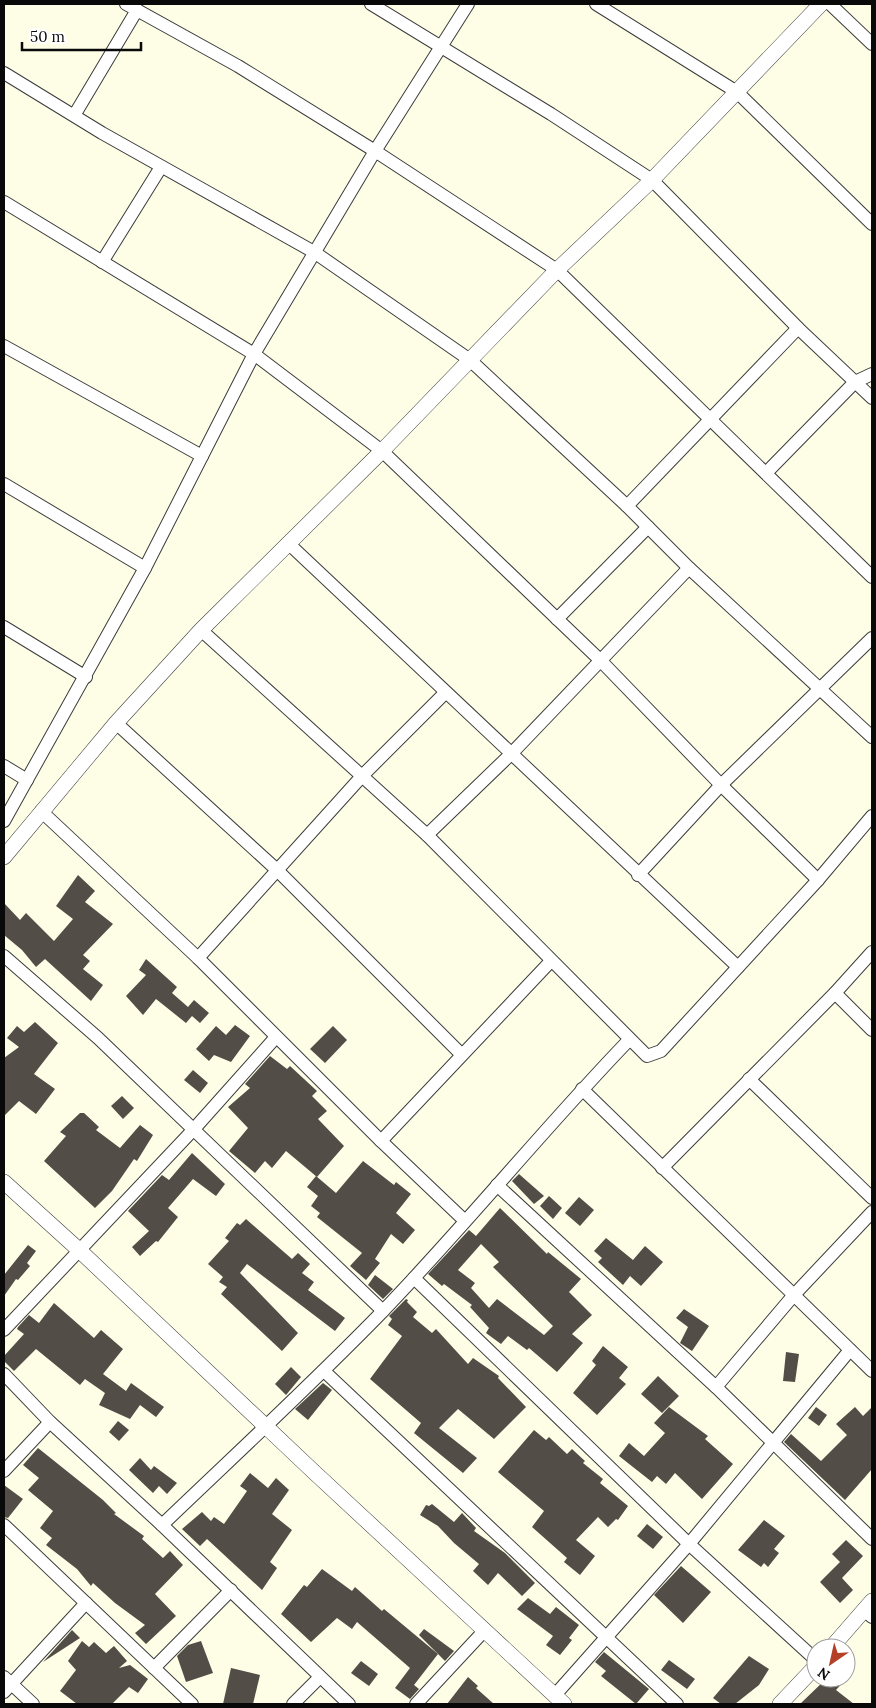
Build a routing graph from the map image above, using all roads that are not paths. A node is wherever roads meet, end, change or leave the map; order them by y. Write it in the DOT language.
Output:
graph roads {
  1 [pos="126,4"];
  2 [pos="371,4"];
  3 [pos="468,4"];
  4 [pos="596,4"];
  5 [pos="821,4"];
  6 [pos="830,4"];
  7 [pos="137,10"];
  8 [pos="872,44"];
  9 [pos="442,46"];
  10 [pos="4,73"];
  11 [pos="737,92"];
  12 [pos="75,114"];
  13 [pos="375,150"];
  14 [pos="161,167"];
  15 [pos="652,180"];
  16 [pos="4,202"];
  17 [pos="872,224"];
  18 [pos="314,252"];
  19 [pos="102,262"];
  20 [pos="557,270"];
  21 [pos="798,328"];
  22 [pos="4,346"];
  23 [pos="254,354"];
  24 [pos="470,360"];
  25 [pos="872,374"];
  26 [pos="855,382"];
  27 [pos="872,398"];
  28 [pos="710,418"];
  29 [pos="382,451"];
  30 [pos="202,456"];
  31 [pos="766,473"];
  32 [pos="4,484"];
  33 [pos="627,506"];
  34 [pos="648,527"];
  35 [pos="289,544"];
  36 [pos="145,568"];
  37 [pos="689,568"];
  38 [pos="872,577"];
  39 [pos="557,619"];
  40 [pos="4,627"];
  41 [pos="201,630"];
  42 [pos="872,638"];
  43 [pos="600,660"];
  44 [pos="86,677"];
  45 [pos="820,688"];
  46 [pos="445,693"];
  47 [pos="116,723"];
  48 [pos="872,737"];
  49 [pos="512,753"];
  50 [pos="4,766"];
  51 [pos="362,775"];
  52 [pos="27,780"];
  53 [pos="721,785"];
  54 [pos="41,811"];
  55 [pos="872,816"];
  56 [pos="4,821"];
  57 [pos="427,835"];
  58 [pos="4,857"];
  59 [pos="277,870"];
  60 [pos="638,875"];
  61 [pos="818,880"];
  62 [pos="872,952"];
  63 [pos="4,956"];
  64 [pos="198,958"];
  65 [pos="551,961"];
  66 [pos="738,967"];
  67 [pos="835,993"];
  68 [pos="872,1030"];
  69 [pos="276,1037"];
  70 [pos="629,1040"];
  71 [pos="461,1054"];
  72 [pos="749,1079"];
  73 [pos="582,1089"];
  74 [pos="194,1129"];
  75 [pos="381,1141"];
  76 [pos="662,1168"];
  77 [pos="4,1182"];
  78 [pos="497,1184"];
  79 [pos="872,1198"];
  80 [pos="872,1212"];
  81 [pos="464,1220"];
  82 [pos="79,1250"];
  83 [pos="414,1278"];
  84 [pos="793,1296"];
  85 [pos="383,1311"];
  86 [pos="4,1330"];
  87 [pos="850,1350"];
  88 [pos="324,1371"];
  89 [pos="872,1371"];
  90 [pos="4,1374"];
  91 [pos="716,1387"];
  92 [pos="50,1422"];
  93 [pos="266,1425"];
  94 [pos="774,1444"];
  95 [pos="4,1471"];
  96 [pos="4,1525"];
  97 [pos="162,1525"];
  98 [pos="872,1539"];
  99 [pos="689,1544"];
  100 [pos="231,1590"];
  101 [pos="86,1604"];
  102 [pos="870,1610"];
  103 [pos="484,1631"];
  104 [pos="606,1638"];
  105 [pos="842,1638"];
  106 [pos="806,1651"];
  107 [pos="154,1668"];
  108 [pos="320,1676"];
  109 [pos="806,1678"];
  110 [pos="6,1684"];
  111 [pos="560,1700"];
  112 [pos="784,1703"];
  113 [pos="33,1704"];
  114 [pos="192,1704"];
  115 [pos="293,1704"];
  116 [pos="350,1704"];
  117 [pos="416,1704"];
  118 [pos="677,1704"];
  1 -- 7 [label="street"];
  2 -- 9 [label="street"];
  3 -- 9 [label="street"];
  4 -- 11 [label="street"];
  5 -- 11 [label="street"];
  6 -- 8 [label="street"];
  7 -- 12 [label="street"];
  7 -- 13 [label="street"];
  9 -- 13 [label="street"];
  9 -- 15 [label="street"];
  10 -- 12 [label="street"];
  11 -- 15 [label="street"];
  11 -- 17 [label="street"];
  12 -- 14 [label="street"];
  13 -- 18 [label="street"];
  13 -- 20 [label="street"];
  14 -- 18 [label="street"];
  14 -- 19 [label="street"];
  15 -- 20 [label="street"];
  15 -- 21 [label="street"];
  16 -- 19 [label="street"];
  18 -- 23 [label="street"];
  18 -- 24 [label="street"];
  19 -- 23 [label="street"];
  20 -- 24 [label="street"];
  20 -- 28 [label="street"];
  21 -- 26 [label="street"];
  21 -- 28 [label="street"];
  22 -- 30 [label="street"];
  23 -- 29 [label="street"];
  23 -- 30 [label="street"];
  24 -- 29 [label="street"];
  24 -- 33 [label="street"];
  25 -- 26 [label="street"];
  26 -- 27 [label="street"];
  26 -- 31 [label="street"];
  28 -- 31 [label="street"];
  28 -- 33 [label="street"];
  29 -- 35 [label="street"];
  29 -- 39 [label="street"];
  30 -- 36 [label="street"];
  31 -- 38 [label="street"];
  32 -- 36 [label="street"];
  33 -- 34 [label="street"];
  34 -- 37 [label="street"];
  34 -- 39 [label="street"];
  35 -- 41 [label="street"];
  35 -- 46 [label="street"];
  36 -- 44 [label="street"];
  37 -- 43 [label="street"];
  37 -- 45 [label="street"];
  39 -- 43 [label="street"];
  40 -- 44 [label="street"];
  41 -- 47 [label="street"];
  41 -- 51 [label="street"];
  42 -- 45 [label="street"];
  43 -- 49 [label="street"];
  43 -- 53 [label="street"];
  44 -- 52 [label="street"];
  45 -- 48 [label="street"];
  45 -- 53 [label="street"];
  46 -- 49 [label="street"];
  46 -- 51 [label="street"];
  47 -- 54 [label="street"];
  47 -- 59 [label="street"];
  49 -- 57 [label="street"];
  49 -- 60 [label="street"];
  50 -- 52 [label="street"];
  51 -- 57 [label="street"];
  51 -- 59 [label="street"];
  52 -- 56 [label="street"];
  53 -- 60 [label="street"];
  53 -- 61 [label="street"];
  54 -- 58 [label="street"];
  54 -- 64 [label="street"];
  55 -- 61 [label="street"];
  57 -- 65 [label="street"];
  59 -- 64 [label="street"];
  59 -- 71 [label="street"];
  60 -- 66 [label="street"];
  61 -- 66 [label="street"];
  62 -- 67 [label="street"];
  63 -- 74 [label="street"];
  64 -- 69 [label="street"];
  65 -- 70 [label="street"];
  65 -- 71 [label="street"];
  66 -- 70 [label="street"];
  67 -- 68 [label="street"];
  67 -- 72 [label="street"];
  69 -- 74 [label="street"];
  69 -- 75 [label="street"];
  70 -- 73 [label="street"];
  71 -- 75 [label="street"];
  72 -- 76 [label="street"];
  72 -- 79 [label="street"];
  73 -- 76 [label="street"];
  73 -- 78 [label="street"];
  74 -- 82 [label="street"];
  74 -- 85 [label="street"];
  75 -- 81 [label="street"];
  76 -- 84 [label="street"];
  77 -- 82 [label="street"];
  78 -- 81 [label="street"];
  78 -- 91 [label="street"];
  80 -- 84 [label="street"];
  81 -- 83 [label="street"];
  82 -- 86 [label="street"];
  82 -- 93 [label="street"];
  83 -- 85 [label="street"];
  83 -- 99 [label="street"];
  84 -- 87 [label="street"];
  84 -- 91 [label="street"];
  85 -- 88 [label="street"];
  87 -- 89 [label="street"];
  87 -- 94 [label="street"];
  88 -- 93 [label="street"];
  88 -- 104 [label="street"];
  90 -- 92 [label="street"];
  91 -- 94 [label="street"];
  92 -- 95 [label="street"];
  92 -- 97 [label="street"];
  93 -- 97 [label="street"];
  93 -- 103 [label="street"];
  94 -- 98 [label="street"];
  94 -- 99 [label="street"];
  96 -- 101 [label="street"];
  97 -- 100 [label="street"];
  99 -- 104 [label="street"];
  99 -- 106 [label="street"];
  100 -- 107 [label="street"];
  100 -- 108 [label="street"];
  101 -- 107 [label="street"];
  101 -- 110 [label="street"];
  102 -- 105 [label="street"];
  103 -- 111 [label="street"];
  103 -- 117 [label="street"];
  104 -- 111 [label="street"];
  104 -- 118 [label="street"];
  107 -- 114 [label="street"];
  108 -- 115 [label="street"];
  108 -- 116 [label="street"];
  109 -- 112 [label="street"];
  110 -- 113 [label="street"];
}
